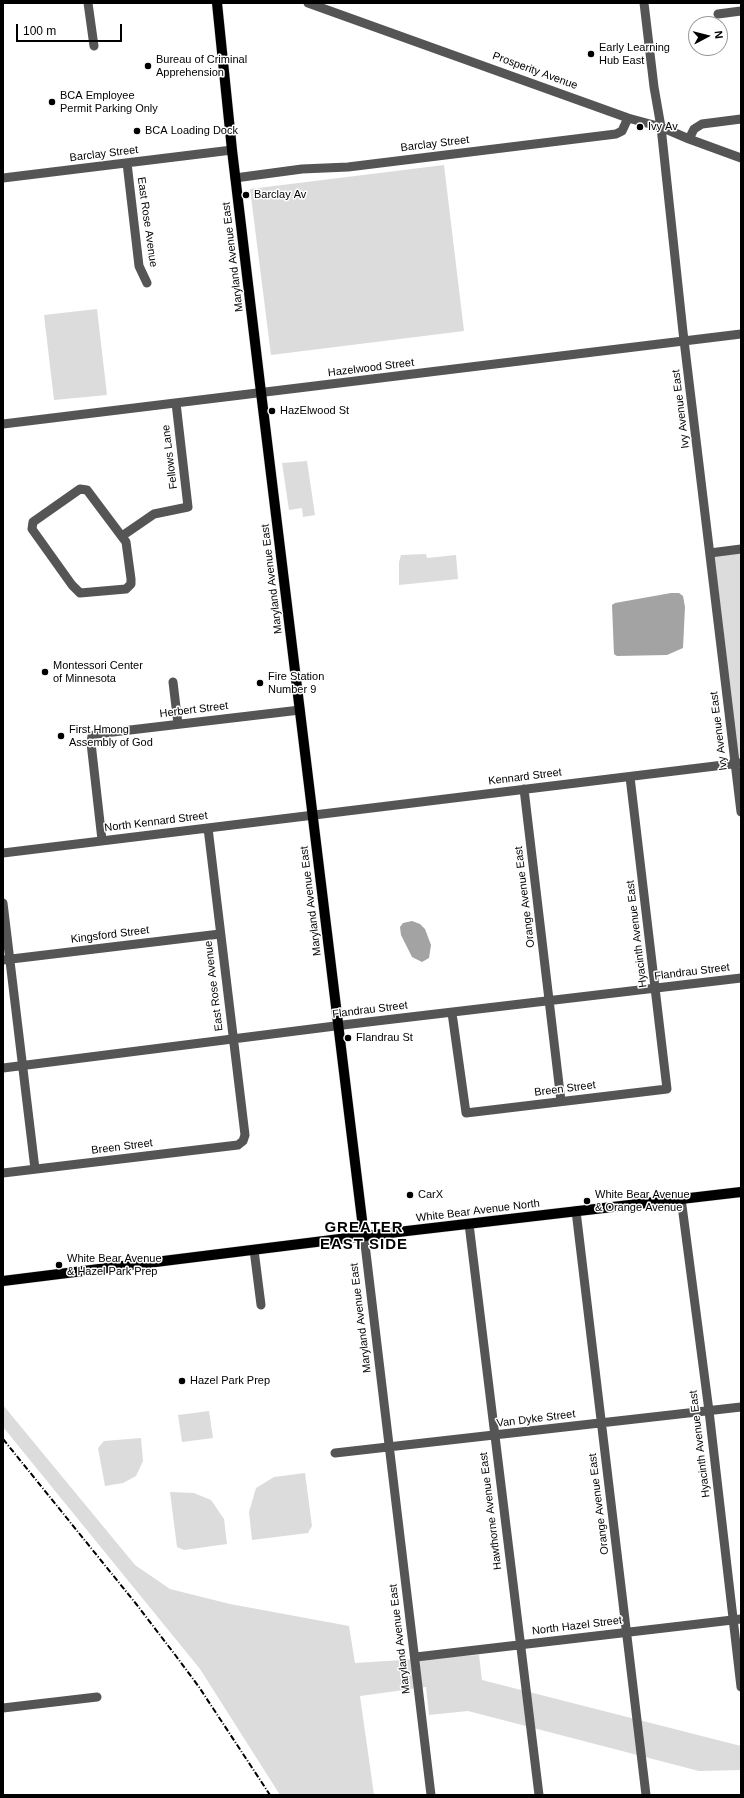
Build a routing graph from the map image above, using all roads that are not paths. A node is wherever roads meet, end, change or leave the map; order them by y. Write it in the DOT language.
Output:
graph roads {
  1 [pos="88,3"];
  2 [pos="217,3"];
  3 [pos="308,3"];
  4 [pos="644,3"];
  5 [pos="741,11"];
  6 [pos="718,14"];
  7 [pos="94,46"];
  8 [pos="628,118"];
  9 [pos="741,120"];
  10 [pos="661,127"];
  11 [pos="689,139"];
  12 [pos="232,150"];
  13 [pos="741,158"];
  14 [pos="126,163"];
  15 [pos="3,178"];
  16 [pos="236,178"];
  17 [pos="147,283"];
  18 [pos="741,334"];
  19 [pos="684,341"];
  20 [pos="261,393"];
  21 [pos="176,403"];
  22 [pos="3,424"];
  23 [pos="122,536"];
  24 [pos="741,549"];
  25 [pos="710,553"];
  26 [pos="173,682"];
  27 [pos="300,710"];
  28 [pos="178,724"];
  29 [pos="738,764"];
  30 [pos="630,777"];
  31 [pos="524,790"];
  32 [pos="741,812"];
  33 [pos="312,815"];
  34 [pos="208,828"];
  35 [pos="102,840"];
  36 [pos="3,853"];
  37 [pos="3,903"];
  38 [pos="220,934"];
  39 [pos="6,960"];
  40 [pos="741,978"];
  41 [pos="655,988"];
  42 [pos="549,1001"];
  43 [pos="452,1013"];
  44 [pos="338,1026"];
  45 [pos="233,1039"];
  46 [pos="22,1065"];
  47 [pos="3,1068"];
  48 [pos="667,1089"];
  49 [pos="561,1101"];
  50 [pos="243,1142"];
  51 [pos="35,1169"];
  52 [pos="3,1173"];
  53 [pos="741,1192"];
  54 [pos="681,1198"];
  55 [pos="576,1211"];
  56 [pos="469,1224"];
  57 [pos="364,1236"];
  58 [pos="254,1250"];
  59 [pos="3,1281"];
  60 [pos="261,1305"];
  61 [pos="741,1407"];
  62 [pos="708,1411"];
  63 [pos="602,1423"];
  64 [pos="494,1436"];
  65 [pos="389,1448"];
  66 [pos="335,1453"];
  67 [pos="737,1619"];
  68 [pos="627,1632"];
  69 [pos="520,1645"];
  70 [pos="416,1657"];
  71 [pos="741,1687"];
  72 [pos="97,1697"];
  73 [pos="3,1708"];
  74 [pos="431,1795"];
  75 [pos="539,1795"];
  76 [pos="646,1795"];
  1 -- 7 [label="street"];
  2 -- 12 [label="main road, Maryland Avenue East"];
  3 -- 8 [label="street, Prosperity Avenue"];
  4 -- 10 [label="street, Ivy Avenue East"];
  5 -- 6 [label="street"];
  8 -- 10 [label="street, Prosperity Avenue"];
  8 -- 16 [label="street, Barclay Street"];
  9 -- 11 [label="street"];
  10 -- 11 [label="street, Prosperity Avenue"];
  10 -- 19 [label="street, Ivy Avenue East"];
  11 -- 13 [label="street, Prosperity Avenue"];
  12 -- 14 [label="street, Barclay Street"];
  12 -- 16 [label="main road, Maryland Avenue East"];
  14 -- 15 [label="street, Barclay Street"];
  14 -- 17 [label="street, East Rose Avenue"];
  16 -- 20 [label="main road, Maryland Avenue East"];
  18 -- 19 [label="street, Hazelwood Street"];
  19 -- 20 [label="street, Hazelwood Street"];
  19 -- 25 [label="street, Ivy Avenue East"];
  20 -- 21 [label="street, Hazelwood Street"];
  20 -- 27 [label="main road, Maryland Avenue East"];
  21 -- 22 [label="street, Hazelwood Street"];
  21 -- 23 [label="street, Fellows Lane"];
  23 -- 23 [label="street"];
  24 -- 25 [label="street"];
  25 -- 29 [label="street, Ivy Avenue East"];
  26 -- 28 [label="street"];
  27 -- 28 [label="street, Herbert Street"];
  27 -- 33 [label="main road, Maryland Avenue East"];
  28 -- 35 [label="street, Herbert Street"];
  29 -- 30 [label="street, Kennard Street"];
  29 -- 32 [label="street, Ivy Avenue East"];
  30 -- 31 [label="street, Kennard Street"];
  30 -- 41 [label="street, Hyacinth Avenue East"];
  31 -- 33 [label="street, Kennard Street"];
  31 -- 42 [label="street, Orange Avenue East"];
  33 -- 34 [label="street, North Kennard Street"];
  33 -- 44 [label="main road, Maryland Avenue East"];
  34 -- 35 [label="street, North Kennard Street"];
  34 -- 38 [label="street, East Rose Avenue"];
  35 -- 36 [label="street, North Kennard Street"];
  37 -- 39 [label="street"];
  38 -- 39 [label="street, Kingsford Street"];
  38 -- 45 [label="street, East Rose Avenue"];
  39 -- 46 [label="street"];
  40 -- 41 [label="street, Flandrau Street"];
  41 -- 42 [label="street, Flandrau Street"];
  41 -- 48 [label="street, Hyacinth Avenue East"];
  42 -- 43 [label="street, Flandrau Street"];
  42 -- 49 [label="street, Orange Avenue East"];
  43 -- 44 [label="street, Flandrau Street"];
  43 -- 49 [label="street, Breen Street"];
  44 -- 45 [label="street, Flandrau Street"];
  44 -- 57 [label="main road, Maryland Avenue East"];
  45 -- 46 [label="street, Flandrau Street"];
  45 -- 50 [label="street, East Rose Avenue"];
  46 -- 47 [label="street, Flandrau Street"];
  46 -- 51 [label="street"];
  48 -- 49 [label="street, Breen Street"];
  50 -- 51 [label="street, Breen Street"];
  51 -- 52 [label="street, Breen Street"];
  53 -- 54 [label="main road, White Bear Avenue North"];
  54 -- 55 [label="main road, White Bear Avenue North"];
  54 -- 62 [label="street, Hyacinth Avenue East"];
  55 -- 56 [label="main road, White Bear Avenue North"];
  55 -- 63 [label="street, Orange Avenue East"];
  56 -- 57 [label="main road, White Bear Avenue North"];
  56 -- 64 [label="street, Hawthorne Avenue East"];
  57 -- 58 [label="main road, White Bear Avenue North"];
  57 -- 65 [label="street, Maryland Avenue East"];
  58 -- 59 [label="main road, White Bear Avenue North"];
  58 -- 60 [label="street"];
  61 -- 62 [label="street, Van Dyke Street"];
  62 -- 63 [label="street, Van Dyke Street"];
  62 -- 67 [label="street, Hyacinth Avenue East"];
  63 -- 64 [label="street, Van Dyke Street"];
  63 -- 68 [label="street, Orange Avenue East"];
  64 -- 65 [label="street, Van Dyke Street"];
  64 -- 69 [label="street, Hawthorne Avenue East"];
  65 -- 66 [label="street, Van Dyke Street"];
  65 -- 70 [label="street, Maryland Avenue East"];
  67 -- 68 [label="street, North Hazel Street"];
  67 -- 71 [label="street, Hyacinth Avenue East"];
  68 -- 69 [label="street, North Hazel Street"];
  68 -- 76 [label="street, Orange Avenue East"];
  69 -- 70 [label="street, North Hazel Street"];
  69 -- 75 [label="street, Hawthorne Avenue East"];
  70 -- 74 [label="street, Maryland Avenue East"];
  72 -- 73 [label="street"];
}
